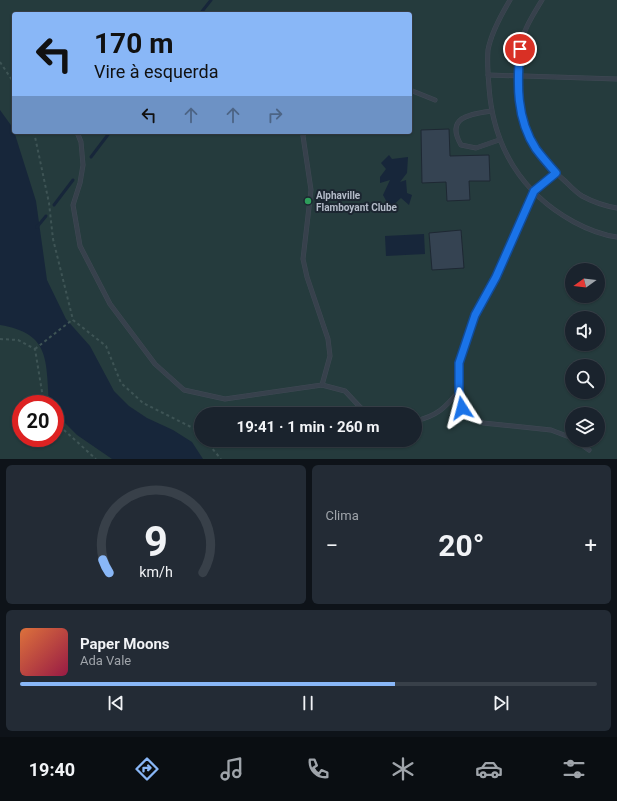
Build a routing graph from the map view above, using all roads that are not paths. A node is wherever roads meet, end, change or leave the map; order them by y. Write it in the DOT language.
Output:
graph roads {
  1 [pos="510,0"];
  2 [pos="542,0"];
  3 [pos="488,75"];
  4 [pos="517,76"];
  5 [pos="617,79"];
  6 [pos="412,91"];
  7 [pos="435,100"];
  8 [pos="491,111"];
  9 [pos="78,134"];
  10 [pos="304,134"];
  11 [pos="499,140"];
  12 [pos="556,173"];
  13 [pos="534,191"];
  14 [pos="617,208"];
  15 [pos="617,237"];
  16 [pos="322,385"];
  17 [pos="459,391"];
  18 [pos="360,407"];
  19 [pos="422,420"];
  20 [pos="565,435"];
  21 [pos="585,447"];
  22 [pos="589,450"];
  1 -- 3 [label="lane"];
  2 -- 4 [label="lane"];
  3 -- 4 [label="lane"];
  3 -- 8 [label="lane"];
  4 -- 5 [label="lane"];
  4 -- 12 [label="lane"];
  6 -- 7 [label="lane"];
  8 -- 11 [label="lane"];
  8 -- 11 [label="lane"];
  9 -- 16 [label="lane"];
  10 -- 16 [label="lane"];
  11 -- 13 [label="lane"];
  12 -- 13 [label="lane"];
  12 -- 14 [label="lane"];
  13 -- 15 [label="lane"];
  13 -- 17 [label="lane"];
  16 -- 18 [label="lane"];
  17 -- 19 [label="lane"];
  17 -- 20 [label="lane"];
  21 -- 22 [label="lane"];
}
